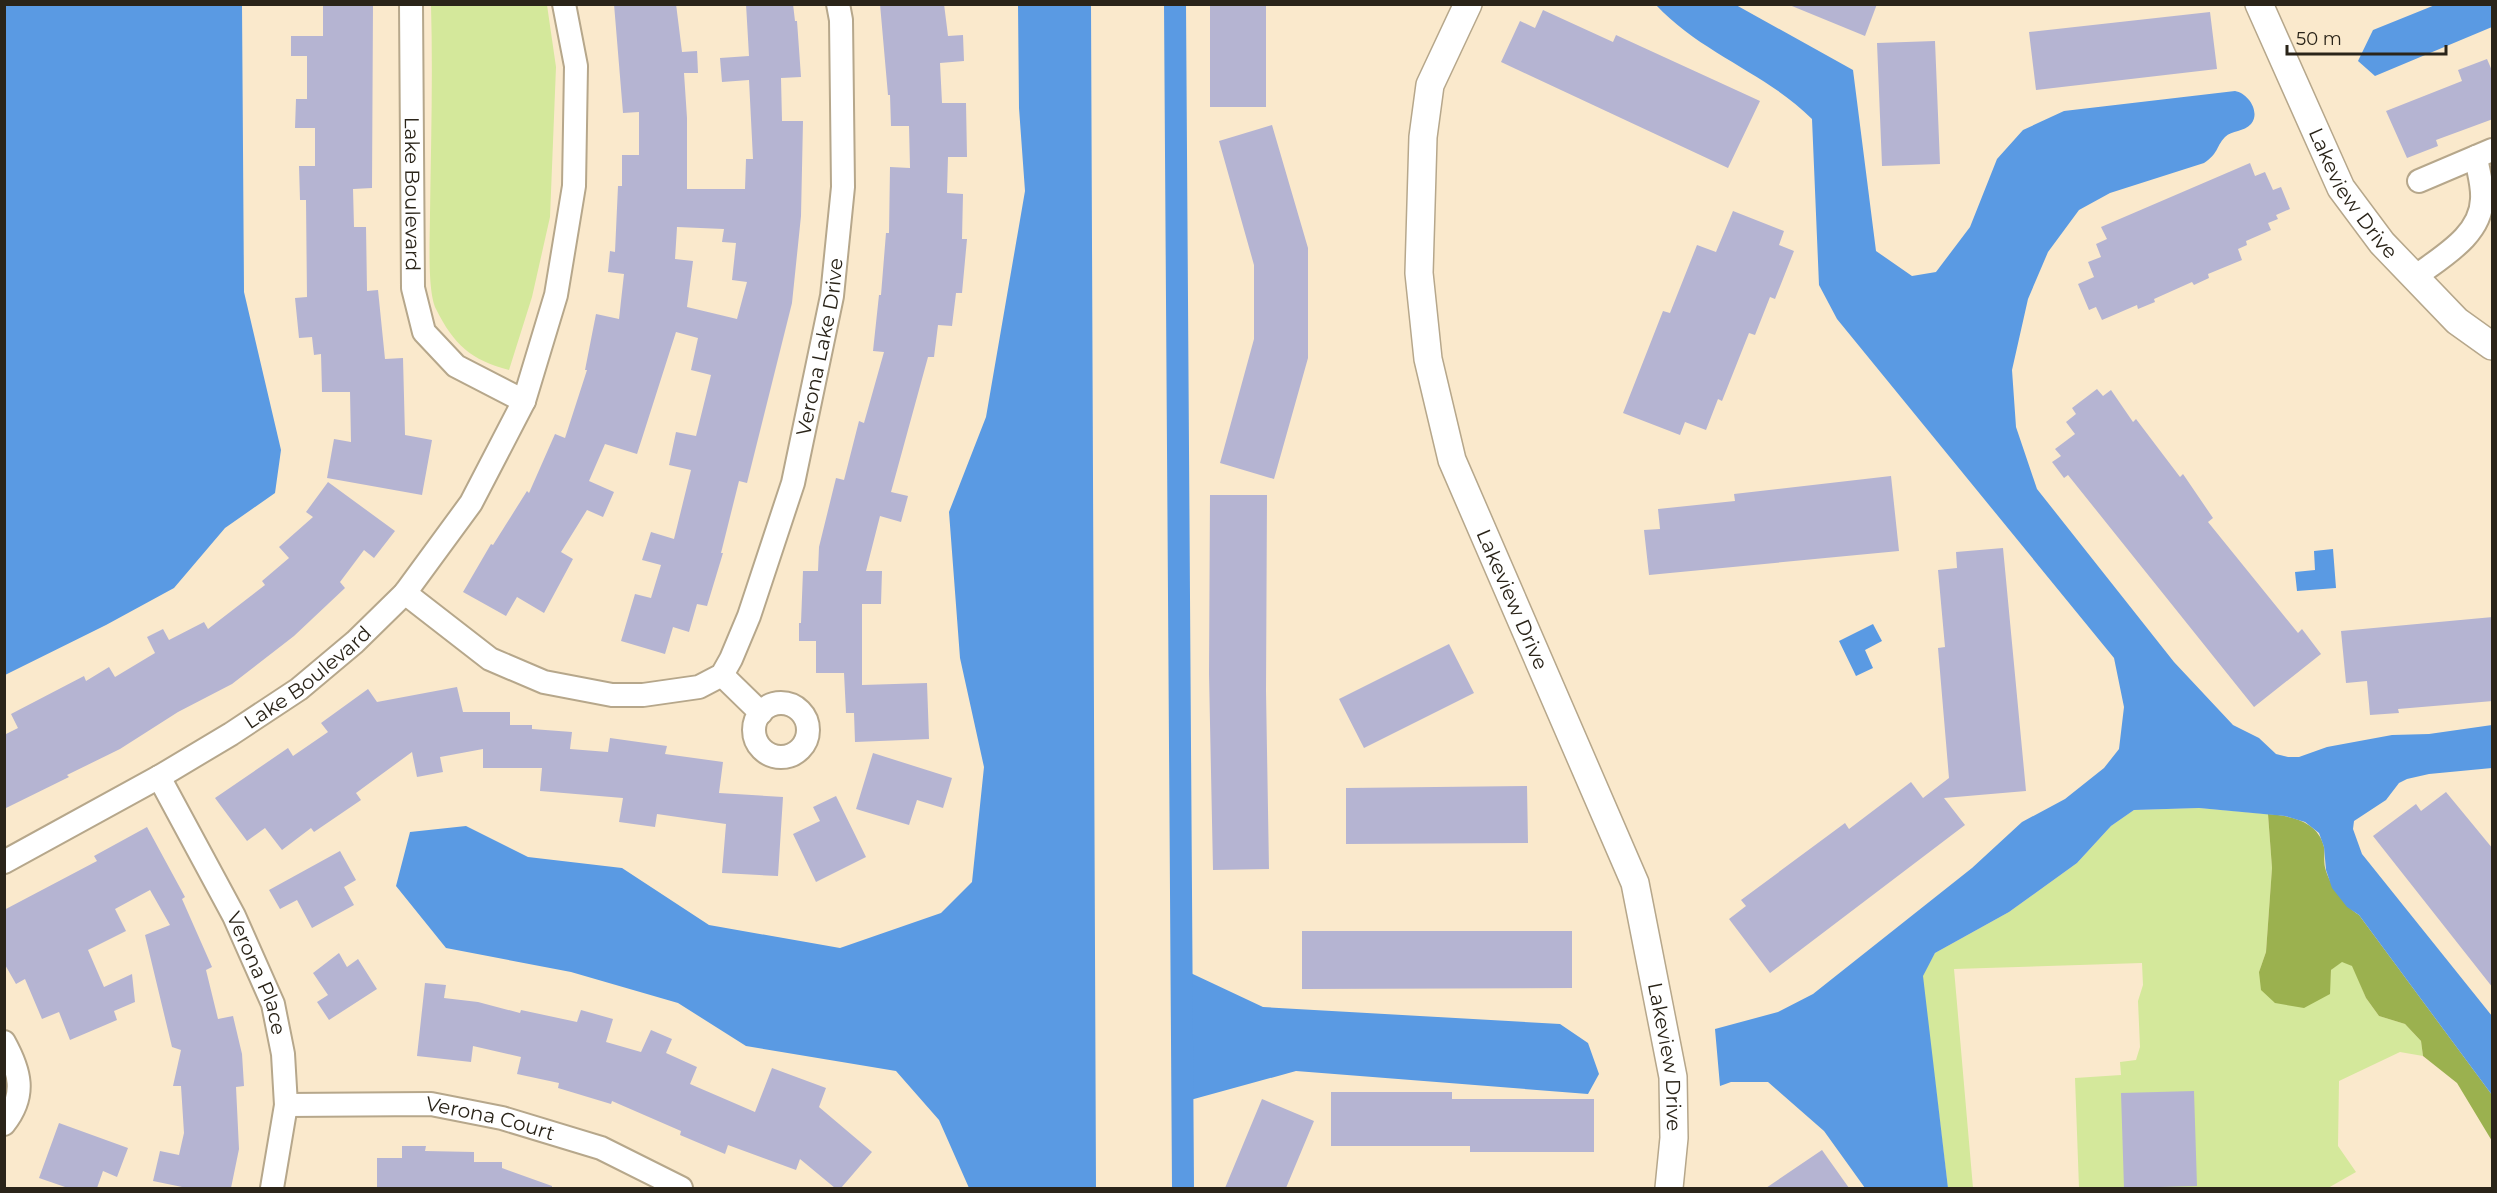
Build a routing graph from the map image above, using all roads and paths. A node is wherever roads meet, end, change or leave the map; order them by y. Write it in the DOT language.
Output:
graph roads {
  1 [pos="411,4"];
  2 [pos="564,4"];
  3 [pos="838,4"];
  4 [pos="1468,4"];
  5 [pos="2259,4"];
  6 [pos="2484,154"];
  7 [pos="2419,181"];
  8 [pos="2415,277"];
  9 [pos="2493,346"];
  10 [pos="525,401"];
  11 [pos="405,593"];
  12 [pos="722,675"];
  13 [pos="761,713"];
  14 [pos="159,777"];
  15 [pos="4,861"];
  16 [pos="4,1042"];
  17 [pos="286,1105"];
  18 [pos="4,1124"];
  19 [pos="272,1188"];
  20 [pos="681,1188"];
  21 [pos="1669,1188"];
  1 -- 10 [label="street, Lake Boulevard"];
  2 -- 10 [label="street, Lake Boulevard"];
  3 -- 12 [label="street, Verona Lake Drive"];
  4 -- 21 [label="street, Lakeview Drive"];
  5 -- 8 [label="street, Lakeview Drive"];
  6 -- 7 [label="street"];
  6 -- 8 [label="street"];
  8 -- 9 [label="street, Lakeview Drive"];
  10 -- 11 [label="street, Lake Boulevard"];
  11 -- 12 [label="street"];
  11 -- 14 [label="street, Lake Boulevard"];
  12 -- 13 [label="street"];
  14 -- 15 [label="street, Lake Boulevard"];
  14 -- 17 [label="street, Verona Place"];
  16 -- 18 [label="street"];
  17 -- 19 [label="street, Verona Place"];
  17 -- 20 [label="street, Verona Court"];
}
